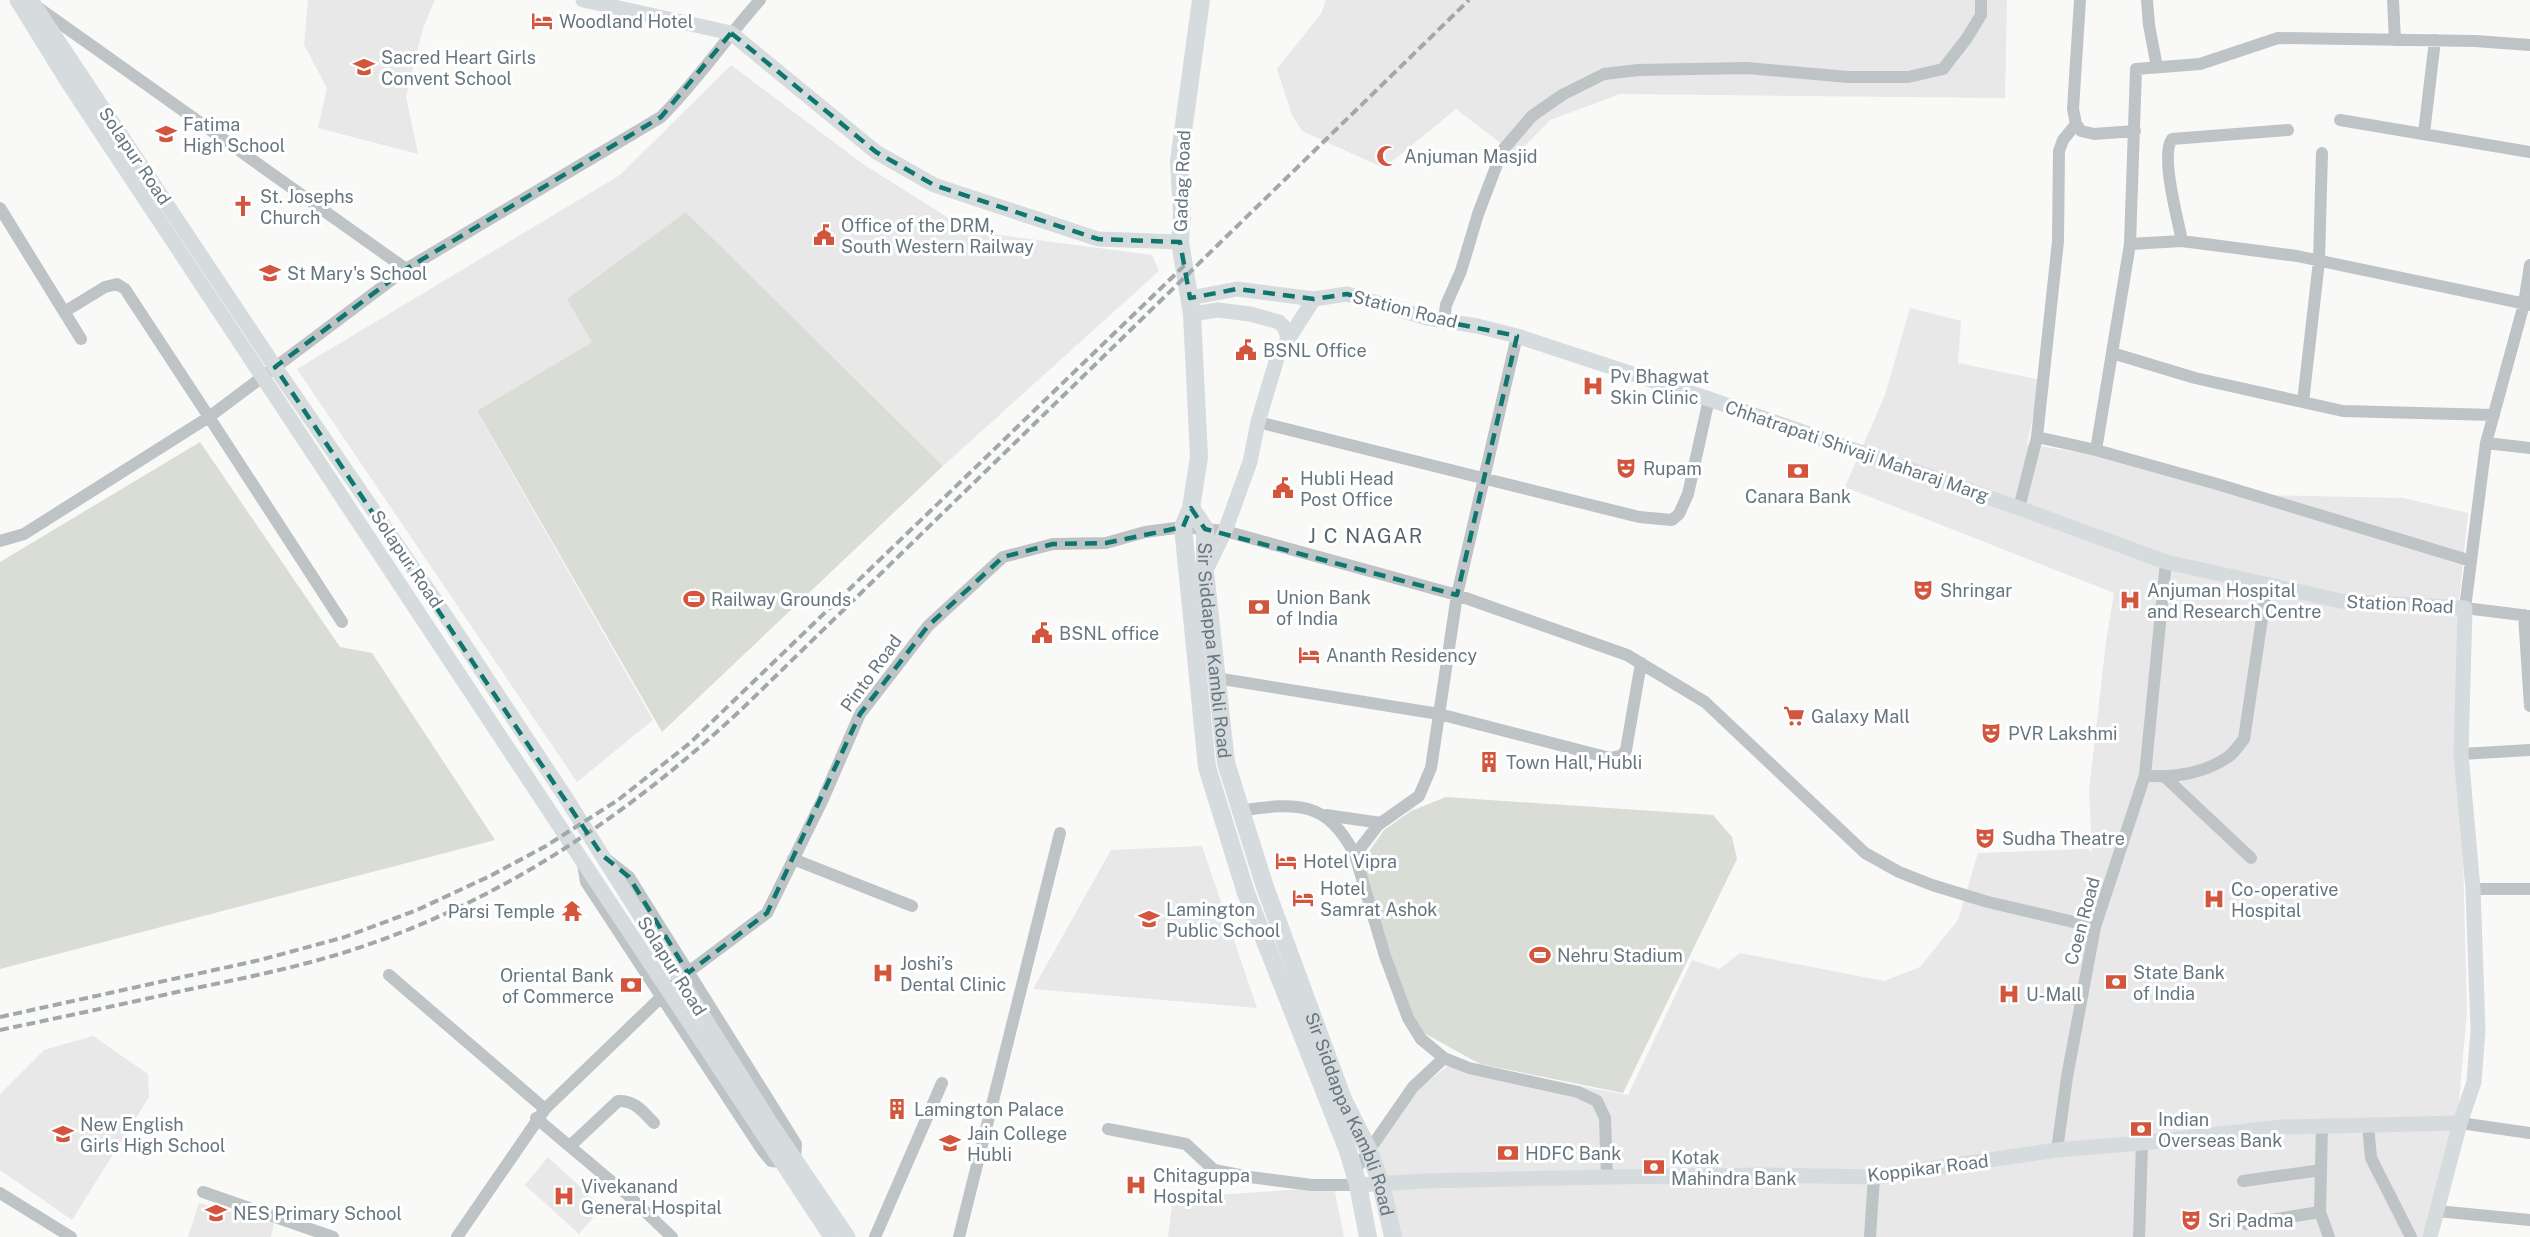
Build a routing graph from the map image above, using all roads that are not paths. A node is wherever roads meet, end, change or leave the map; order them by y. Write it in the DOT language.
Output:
graph roads {
  1 [pos="17,0"];
  2 [pos="583,0"];
  3 [pos="760,0"];
  4 [pos="1203,0"];
  5 [pos="1981,0"];
  6 [pos="2080,0"];
  7 [pos="2147,0"];
  8 [pos="2393,0"];
  9 [pos="32,2"];
  10 [pos="731,33"];
  11 [pos="2395,40"];
  12 [pos="2435,40"];
  13 [pos="2530,45"];
  14 [pos="2157,67"];
  15 [pos="2340,120"];
  16 [pos="2076,124"];
  17 [pos="2288,130"];
  18 [pos="2135,131"];
  19 [pos="2424,133"];
  20 [pos="2530,152"];
  21 [pos="2322,153"];
  22 [pos="0,208"];
  23 [pos="2182,241"];
  24 [pos="1180,242"];
  25 [pos="2130,244"];
  26 [pos="2319,261"];
  27 [pos="2530,265"];
  28 [pos="406,269"];
  29 [pos="1314,299"];
  30 [pos="2527,305"];
  31 [pos="1191,306"];
  32 [pos="64,312"];
  33 [pos="1444,320"];
  34 [pos="1478,326"];
  35 [pos="1517,336"];
  36 [pos="81,339"];
  37 [pos="1288,339"];
  38 [pos="2112,353"];
  39 [pos="268,372"];
  40 [pos="1709,399"];
  41 [pos="2303,402"];
  42 [pos="2494,415"];
  43 [pos="209,417"];
  44 [pos="1258,422"];
  45 [pos="2037,437"];
  46 [pos="2486,443"];
  47 [pos="2530,448"];
  48 [pos="2096,450"];
  49 [pos="1483,478"];
  50 [pos="1191,508"];
  51 [pos="2019,508"];
  52 [pos="1183,527"];
  53 [pos="1205,529"];
  54 [pos="1225,531"];
  55 [pos="0,541"];
  56 [pos="2471,561"];
  57 [pos="2166,562"];
  58 [pos="1205,571"];
  59 [pos="2267,585"];
  60 [pos="1456,595"];
  61 [pos="2465,608"];
  62 [pos="2527,615"];
  63 [pos="342,622"];
  64 [pos="1641,663"];
  65 [pos="1216,678"];
  66 [pos="2530,706"];
  67 [pos="1439,714"];
  68 [pos="2530,750"];
  69 [pos="2461,754"];
  70 [pos="2145,775"];
  71 [pos="2166,778"];
  72 [pos="1240,811"];
  73 [pos="1326,815"];
  74 [pos="1381,823"];
  75 [pos="1060,833"];
  76 [pos="602,855"];
  77 [pos="1355,855"];
  78 [pos="2251,858"];
  79 [pos="793,860"];
  80 [pos="583,862"];
  81 [pos="2530,888"];
  82 [pos="2473,889"];
  83 [pos="912,906"];
  84 [pos="2095,927"];
  85 [pos="687,973"];
  86 [pos="389,975"];
  87 [pos="663,996"];
  88 [pos="1444,1058"];
  89 [pos="942,1083"];
  90 [pos="541,1114"];
  91 [pos="654,1123"];
  92 [pos="2460,1123"];
  93 [pos="2322,1125"];
  94 [pos="2368,1125"];
  95 [pos="766,1129"];
  96 [pos="1108,1129"];
  97 [pos="2530,1133"];
  98 [pos="2142,1143"];
  99 [pos="570,1146"];
  100 [pos="2057,1150"];
  101 [pos="1369,1151"];
  102 [pos="789,1161"];
  103 [pos="2321,1170"];
  104 [pos="1607,1177"];
  105 [pos="1874,1177"];
  106 [pos="1356,1179"];
  107 [pos="2243,1181"];
  108 [pos="1381,1184"];
  109 [pos="0,1192"];
  110 [pos="203,1192"];
  111 [pos="2437,1210"];
  112 [pos="2320,1212"];
  113 [pos="2530,1220"];
  114 [pos="2246,1224"];
  115 [pos="71,1237"];
  116 [pos="333,1237"];
  117 [pos="457,1237"];
  118 [pos="672,1237"];
  119 [pos="831,1237"];
  120 [pos="848,1237"];
  121 [pos="875,1237"];
  122 [pos="959,1237"];
  123 [pos="1368,1237"];
  124 [pos="1393,1237"];
  125 [pos="1870,1237"];
  126 [pos="2139,1237"];
  127 [pos="2329,1237"];
  128 [pos="2411,1237"];
  129 [pos="2430,1237"];
  1 -- 39 [label="main road, Solapur Road"];
  2 -- 10 [label="main road"];
  3 -- 10 [label="street"];
  4 -- 24 [label="highway, Gadag Road"];
  5 -- 33 [label="street"];
  6 -- 16 [label="street"];
  7 -- 14 [label="street"];
  8 -- 11 [label="street"];
  9 -- 28 [label="street"];
  9 -- 39 [label="main road, Solapur Road"];
  10 -- 24 [label="main road"];
  10 -- 28 [label="street"];
  11 -- 12 [label="street"];
  11 -- 14 [label="street"];
  12 -- 13 [label="street"];
  12 -- 19 [label="street"];
  14 -- 18 [label="street"];
  15 -- 19 [label="street"];
  16 -- 18 [label="street"];
  16 -- 45 [label="street"];
  17 -- 23 [label="street"];
  18 -- 25 [label="street"];
  19 -- 20 [label="street"];
  21 -- 26 [label="street"];
  22 -- 32 [label="street"];
  23 -- 25 [label="street"];
  23 -- 26 [label="street"];
  24 -- 31 [label="highway, Gadag Road"];
  25 -- 38 [label="street"];
  26 -- 30 [label="street"];
  26 -- 41 [label="street"];
  27 -- 30 [label="street"];
  28 -- 39 [label="street"];
  29 -- 31 [label="main road, Station Road"];
  29 -- 33 [label="main road, Station Road"];
  29 -- 37 [label="main road"];
  30 -- 42 [label="street"];
  31 -- 37 [label="main road"];
  31 -- 50 [label="highway, Gadag Road"];
  32 -- 36 [label="street"];
  32 -- 43 [label="street"];
  33 -- 34 [label="main road, Station Road"];
  34 -- 35 [label="main road, Chhatrapati Shivaji Maharaj Marg"];
  35 -- 40 [label="main road, Chhatrapati Shivaji Maharaj Marg"];
  35 -- 49 [label="street"];
  37 -- 44 [label="main road"];
  38 -- 41 [label="street"];
  38 -- 48 [label="street"];
  39 -- 43 [label="street"];
  39 -- 76 [label="main road, Solapur Road"];
  39 -- 80 [label="main road, Solapur Road"];
  40 -- 49 [label="street"];
  40 -- 51 [label="main road, Chhatrapati Shivaji Maharaj Marg"];
  41 -- 42 [label="street"];
  42 -- 46 [label="street"];
  43 -- 55 [label="street"];
  43 -- 63 [label="street"];
  44 -- 49 [label="street"];
  44 -- 54 [label="main road"];
  45 -- 48 [label="street"];
  45 -- 51 [label="street"];
  46 -- 47 [label="street"];
  46 -- 56 [label="street"];
  48 -- 56 [label="street"];
  49 -- 60 [label="street"];
  50 -- 52 [label="highway, Sir Siddappa Kambli Road"];
  50 -- 53 [label="highway, Sir Siddappa Kambli Road"];
  51 -- 57 [label="main road, Chhatrapati Shivaji Maharaj Marg"];
  52 -- 53 [label="street, Pinto Road"];
  52 -- 79 [label="street, Pinto Road"];
  52 -- 106 [label="highway, Sir Siddappa Kambli Road"];
  53 -- 54 [label="street, Pinto Road"];
  53 -- 58 [label="highway, Sir Siddappa Kambli Road"];
  54 -- 58 [label="main road"];
  54 -- 60 [label="street, Pinto Road"];
  56 -- 61 [label="street"];
  57 -- 59 [label="main road, Station Road"];
  57 -- 70 [label="street, Coen Road"];
  58 -- 65 [label="highway, Sir Siddappa Kambli Road"];
  59 -- 61 [label="main road, Station Road"];
  59 -- 71 [label="street"];
  60 -- 64 [label="street, Pinto Road"];
  60 -- 67 [label="street"];
  61 -- 62 [label="street, Station Road"];
  61 -- 69 [label="main road"];
  62 -- 66 [label="street"];
  64 -- 67 [label="street"];
  64 -- 84 [label="street, Pinto Road"];
  65 -- 67 [label="street"];
  65 -- 72 [label="highway, Sir Siddappa Kambli Road"];
  67 -- 74 [label="street"];
  68 -- 69 [label="street"];
  69 -- 82 [label="main road"];
  70 -- 71 [label="street"];
  70 -- 84 [label="street, Coen Road"];
  71 -- 78 [label="street"];
  72 -- 73 [label="street"];
  72 -- 101 [label="highway, Sir Siddappa Kambli Road"];
  73 -- 74 [label="street"];
  73 -- 77 [label="street"];
  74 -- 77 [label="street"];
  75 -- 122 [label="street"];
  76 -- 85 [label="street"];
  76 -- 95 [label="main road, Solapur Road"];
  77 -- 88 [label="street"];
  79 -- 83 [label="street"];
  79 -- 85 [label="street, Pinto Road"];
  80 -- 87 [label="street"];
  80 -- 95 [label="main road, Solapur Road"];
  81 -- 82 [label="street"];
  82 -- 92 [label="main road"];
  84 -- 100 [label="street, Coen Road"];
  85 -- 87 [label="street, Pinto Road"];
  85 -- 102 [label="street"];
  86 -- 90 [label="street"];
  87 -- 90 [label="street, Pinto Road"];
  87 -- 102 [label="street"];
  88 -- 101 [label="street"];
  88 -- 104 [label="street"];
  89 -- 121 [label="street"];
  90 -- 99 [label="street"];
  90 -- 117 [label="street, Pinto Road"];
  91 -- 99 [label="street"];
  92 -- 94 [label="main road, Koppikar Road"];
  92 -- 97 [label="street"];
  92 -- 111 [label="main road"];
  93 -- 94 [label="main road, Koppikar Road"];
  93 -- 98 [label="main road, Koppikar Road"];
  93 -- 103 [label="street"];
  94 -- 128 [label="street"];
  95 -- 102 [label="main road"];
  96 -- 106 [label="street"];
  98 -- 100 [label="main road, Koppikar Road"];
  98 -- 126 [label="street"];
  99 -- 118 [label="street"];
  100 -- 105 [label="main road, Koppikar Road"];
  101 -- 106 [label="street"];
  101 -- 108 [label="highway, Sir Siddappa Kambli Road"];
  102 -- 119 [label="main road"];
  102 -- 120 [label="main road"];
  103 -- 107 [label="street"];
  103 -- 112 [label="street"];
  104 -- 105 [label="main road, Koppikar Road"];
  104 -- 108 [label="main road, Koppikar Road"];
  105 -- 125 [label="street"];
  106 -- 108 [label="main road, Koppikar Road"];
  106 -- 123 [label="highway, Sir Siddappa Kambli Road"];
  108 -- 124 [label="highway, Sir Siddappa Kambli Road"];
  109 -- 115 [label="street"];
  110 -- 116 [label="street"];
  111 -- 113 [label="street"];
  111 -- 129 [label="main road"];
  112 -- 114 [label="street"];
  112 -- 127 [label="street"];
}
